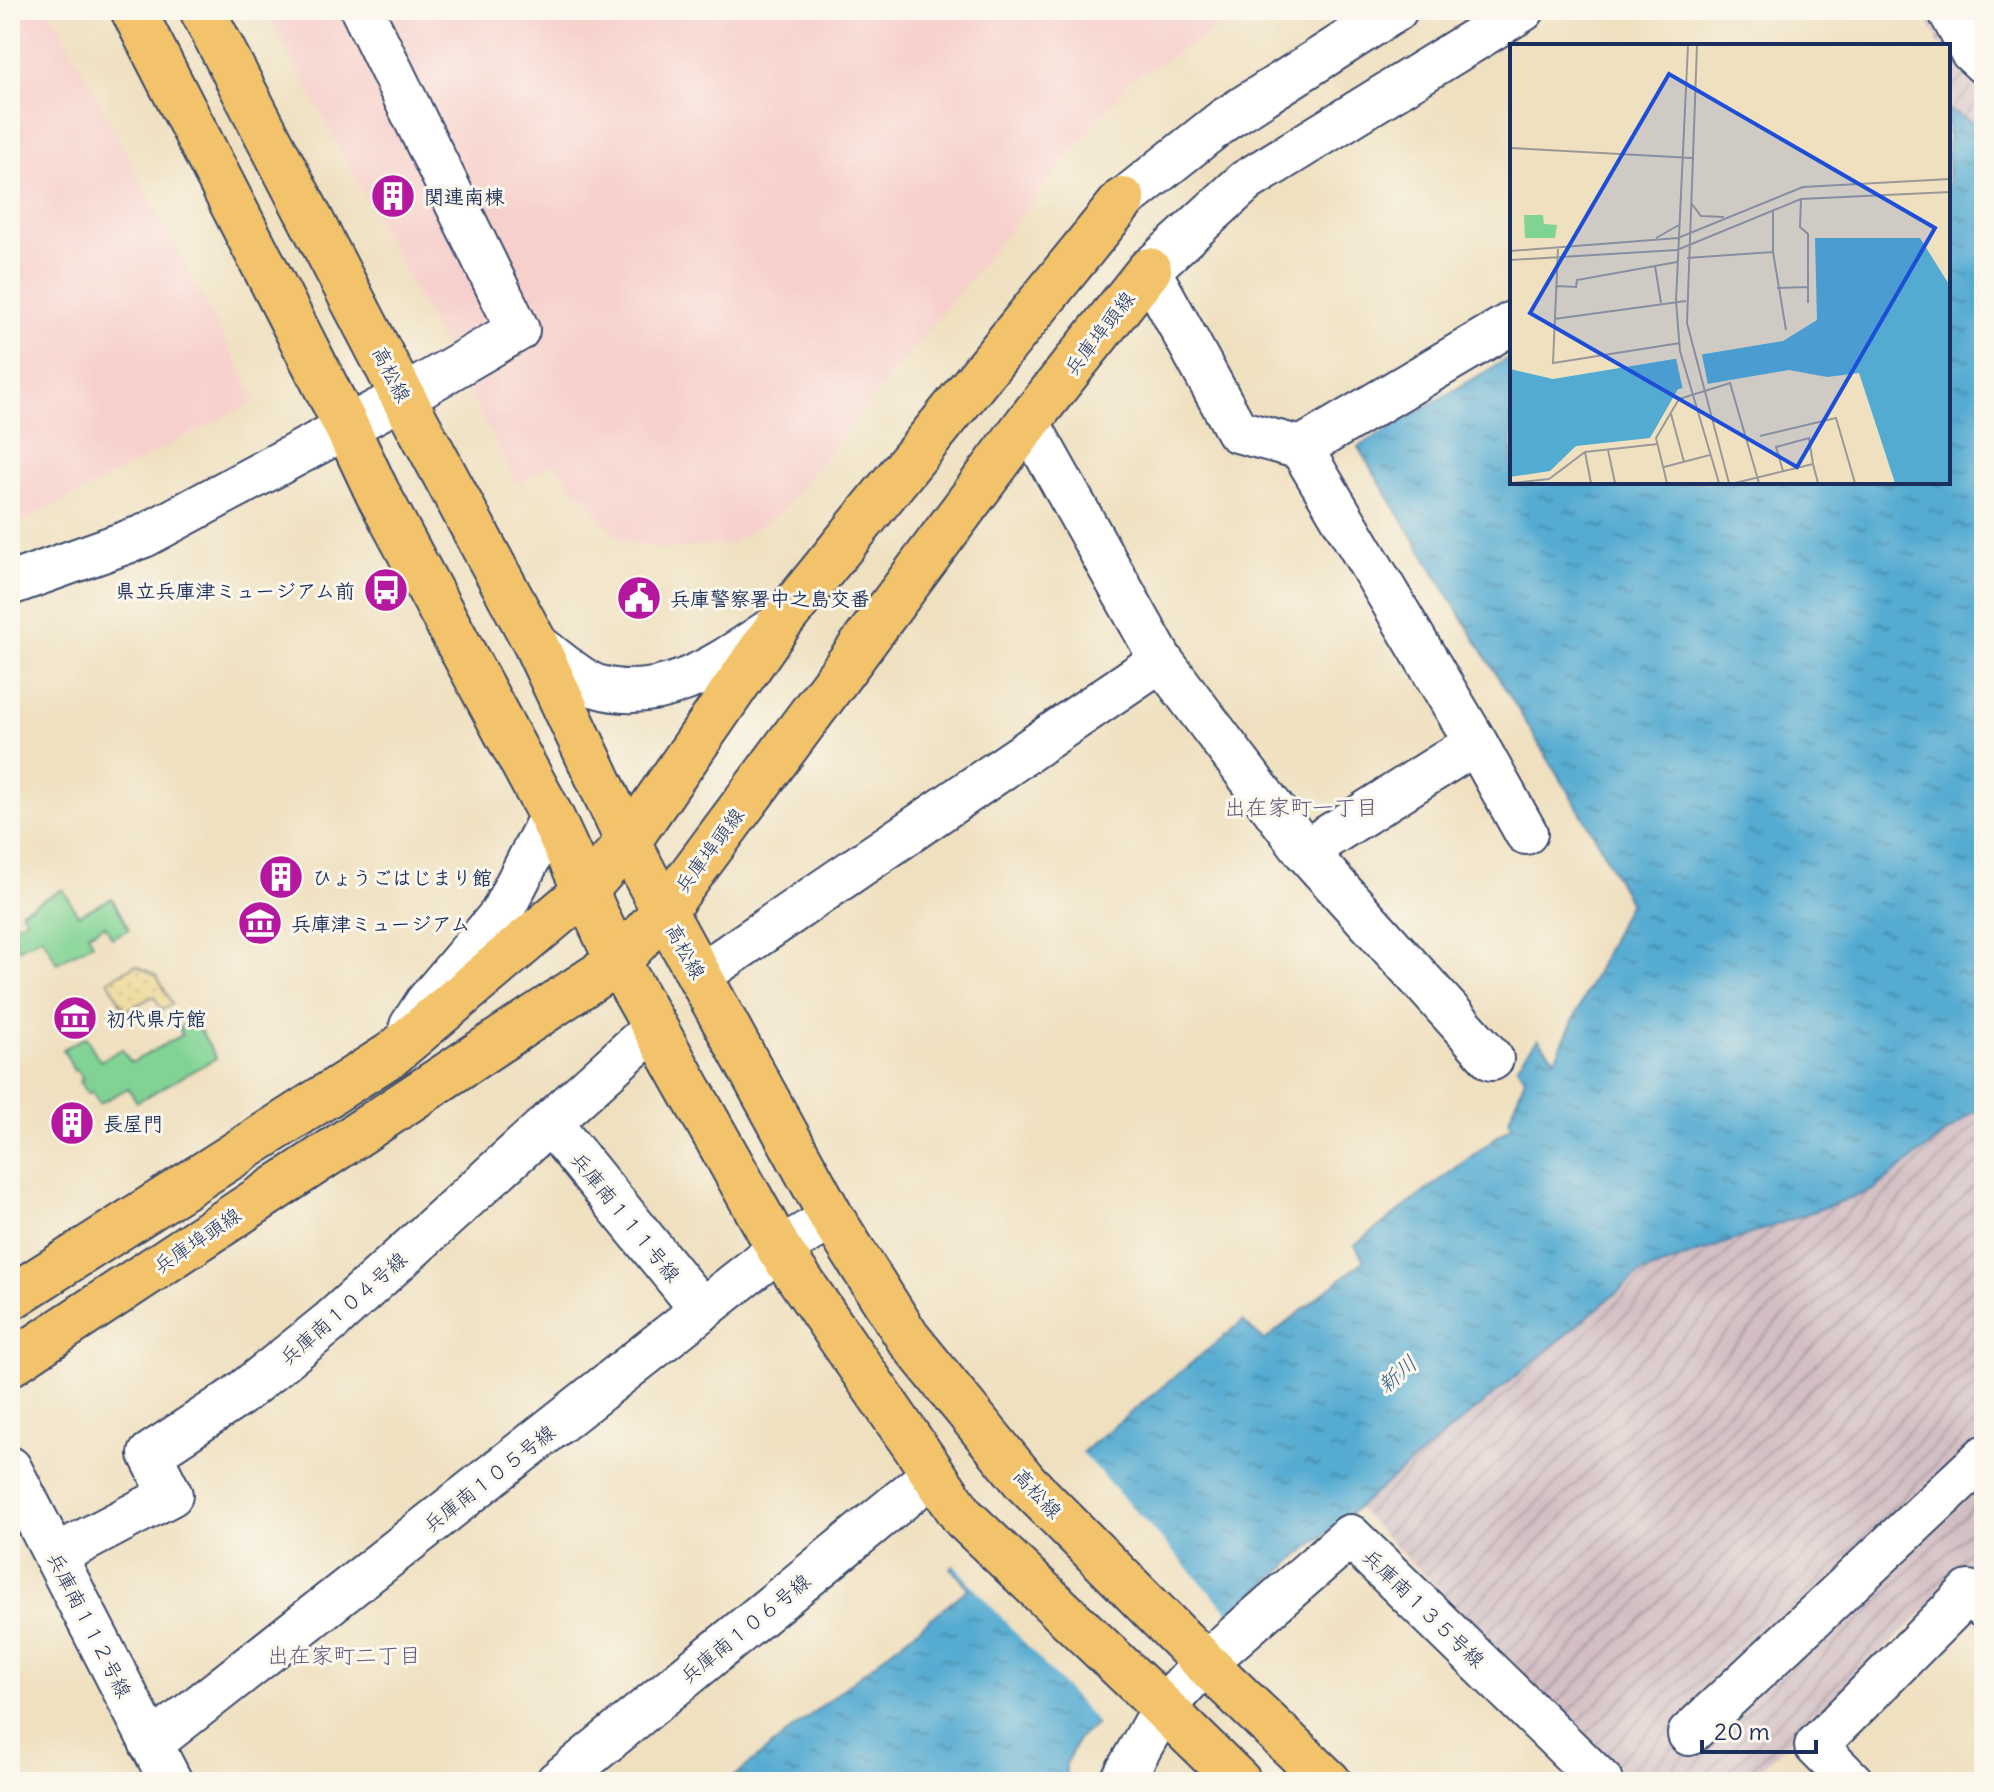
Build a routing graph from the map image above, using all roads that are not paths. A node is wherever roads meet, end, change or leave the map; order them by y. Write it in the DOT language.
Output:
graph roads {
  1 [pos="133,10"];
  2 [pos="202,10"];
  3 [pos="362,10"];
  4 [pos="1396,10"];
  5 [pos="1523,10"];
  6 [pos="1949,10"];
  7 [pos="1972,55"];
  8 [pos="1123,200"];
  9 [pos="1149,270"];
  10 [pos="1510,324"];
  11 [pos="403,397"];
  12 [pos="1028,422"];
  13 [pos="346,426"];
  14 [pos="1301,448"];
  15 [pos="10,584"];
  16 [pos="779,624"];
  17 [pos="535,643"];
  18 [pos="1161,660"];
  19 [pos="1476,743"];
  20 [pos="551,816"];
  21 [pos="1526,833"];
  22 [pos="628,842"];
  23 [pos="1305,851"];
  24 [pos="584,892"];
  25 [pos="664,911"];
  26 [pos="618,962"];
  27 [pos="700,975"];
  28 [pos="654,1028"];
  29 [pos="392,1054"];
  30 [pos="1492,1059"];
  31 [pos="550,1123"];
  32 [pos="832,1218"];
  33 [pos="779,1249"];
  34 [pos="10,1298"];
  35 [pos="702,1310"];
  36 [pos="10,1364"];
  37 [pos="1984,1457"];
  38 [pos="10,1468"];
  39 [pos="933,1474"];
  40 [pos="55,1556"];
  41 [pos="1984,1607"];
  42 [pos="1198,1656"];
  43 [pos="1154,1700"];
  44 [pos="1689,1734"];
  45 [pos="151,1744"];
  46 [pos="171,1782"];
  47 [pos="557,1782"];
  48 [pos="1121,1782"];
  49 [pos="1239,1782"];
  50 [pos="1329,1782"];
  51 [pos="1602,1782"];
  52 [pos="1852,1782"];
  1 -- 13 [label="main road"];
  2 -- 11 [label="main road, 高松線"];
  3 -- 11 [label="street"];
  4 -- 8 [label="street"];
  5 -- 9 [label="street"];
  6 -- 7 [label="street"];
  8 -- 16 [label="main road"];
  9 -- 12 [label="main road, 兵庫埠頭線"];
  9 -- 14 [label="street"];
  10 -- 14 [label="street"];
  11 -- 13 [label="street"];
  11 -- 17 [label="main road, 高松線"];
  12 -- 18 [label="street"];
  12 -- 25 [label="main road, 兵庫埠頭線"];
  13 -- 15 [label="street"];
  13 -- 20 [label="main road"];
  14 -- 19 [label="street"];
  16 -- 17 [label="street"];
  16 -- 22 [label="main road"];
  17 -- 22 [label="main road, 高松線"];
  18 -- 23 [label="street"];
  18 -- 27 [label="street"];
  19 -- 21 [label="street"];
  19 -- 23 [label="street"];
  20 -- 24 [label="main road"];
  20 -- 29 [label="street"];
  22 -- 24 [label="main road"];
  22 -- 25 [label="main road, 高松線"];
  23 -- 30 [label="street"];
  24 -- 26 [label="main road"];
  24 -- 29 [label="main road"];
  25 -- 26 [label="main road, 兵庫埠頭線"];
  25 -- 27 [label="main road, 高松線"];
  26 -- 28 [label="main road"];
  26 -- 36 [label="main road, 兵庫埠頭線"];
  27 -- 32 [label="main road, 高松線"];
  28 -- 31 [label="street, 兵庫南１０４号線"];
  28 -- 33 [label="main road"];
  29 -- 34 [label="main road"];
  31 -- 35 [label="street, 兵庫南１１１号線"];
  31 -- 40 [label="street, 兵庫南１０４号線"];
  32 -- 33 [label="street, 兵庫南１０５号線"];
  32 -- 42 [label="main road, 高松線"];
  33 -- 35 [label="street, 兵庫南１０５号線"];
  33 -- 39 [label="main road"];
  35 -- 45 [label="street, 兵庫南１０５号線"];
  37 -- 44 [label="street"];
  38 -- 40 [label="street, 兵庫南１１２号線"];
  39 -- 43 [label="main road, bridge"];
  39 -- 47 [label="street, 兵庫南１０６号線"];
  40 -- 45 [label="street, 兵庫南１１２号線"];
  41 -- 52 [label="street"];
  42 -- 43 [label="street"];
  42 -- 50 [label="main road, 高松線"];
  42 -- 51 [label="street, 兵庫南１３５号線"];
  43 -- 48 [label="street"];
  43 -- 49 [label="main road"];
  45 -- 46 [label="street, 兵庫南１１２号線"];
}
